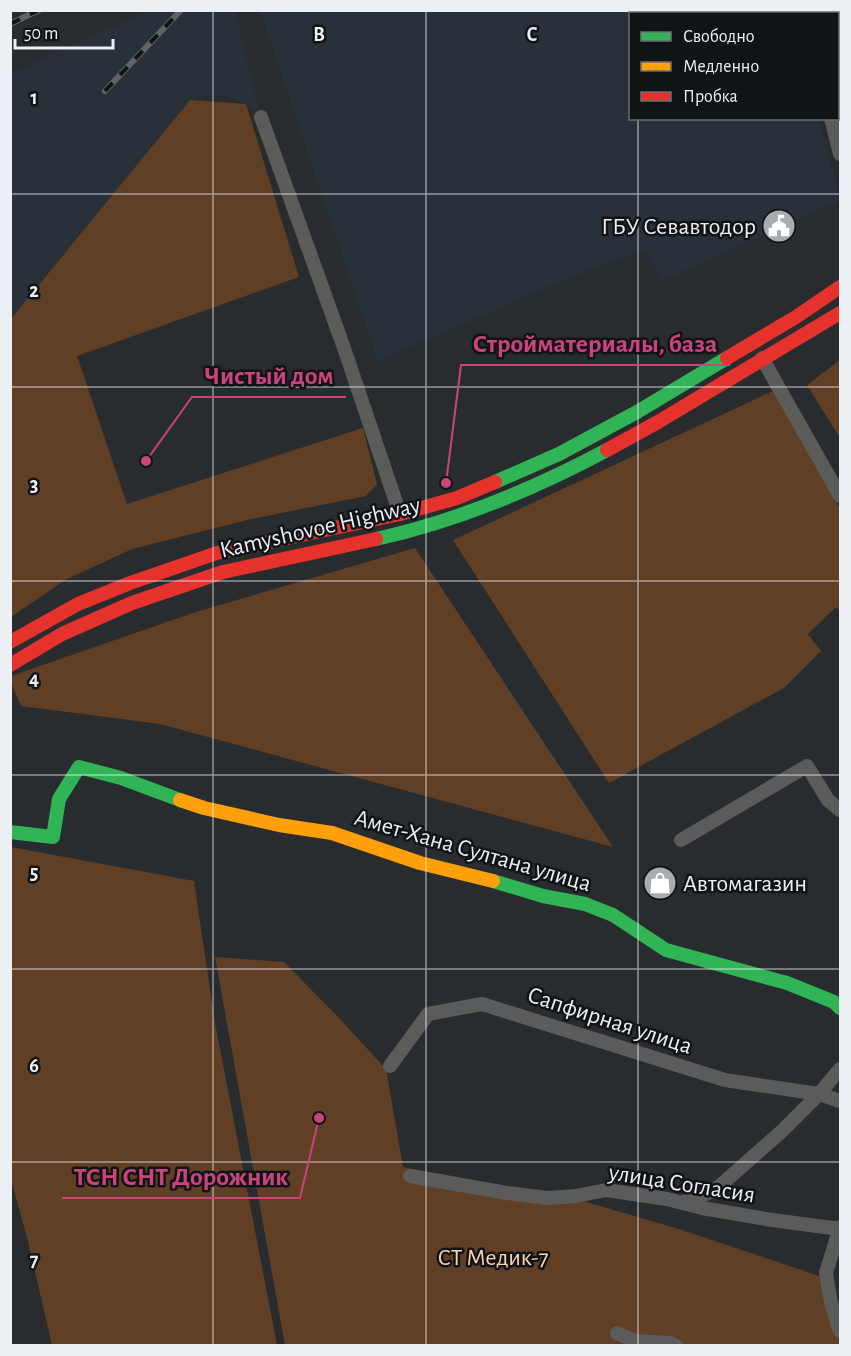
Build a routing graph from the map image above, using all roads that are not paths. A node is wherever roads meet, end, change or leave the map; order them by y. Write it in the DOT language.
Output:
graph roads {
  1 [pos="261,117"];
  2 [pos="832,120"];
  3 [pos="840,154"];
  4 [pos="840,287"];
  5 [pos="840,313"];
  6 [pos="762,357"];
  7 [pos="840,496"];
  8 [pos="400,514"];
  9 [pos="10,642"];
  10 [pos="10,665"];
  11 [pos="840,810"];
  12 [pos="10,832"];
  13 [pos="681,840"];
  14 [pos="840,1008"];
  15 [pos="390,1066"];
  16 [pos="840,1069"];
  17 [pos="819,1094"];
  18 [pos="840,1101"];
  19 [pos="410,1176"];
  20 [pos="681,1202"];
  21 [pos="840,1229"];
  22 [pos="840,1331"];
  23 [pos="617,1333"];
  24 [pos="675,1346"];
  1 -- 8 [label="street, Kamyshovoe Highway"];
  2 -- 3 [label="street"];
  4 -- 8 [label="main road, Kamyshovoe Highway"];
  5 -- 6 [label="main road, Kamyshovoe Highway"];
  6 -- 7 [label="street"];
  6 -- 10 [label="main road, Kamyshovoe Highway"];
  8 -- 9 [label="main road, Kamyshovoe Highway"];
  11 -- 13 [label="street"];
  12 -- 14 [label="main road, Амет-Хана Султана улица"];
  15 -- 17 [label="street, Сапфирная улица"];
  16 -- 17 [label="street"];
  17 -- 18 [label="street, Сапфирная улица"];
  17 -- 20 [label="street"];
  19 -- 20 [label="street, улица Согласия"];
  20 -- 21 [label="street, улица Согласия"];
  21 -- 22 [label="street"];
  23 -- 24 [label="street"];
}
